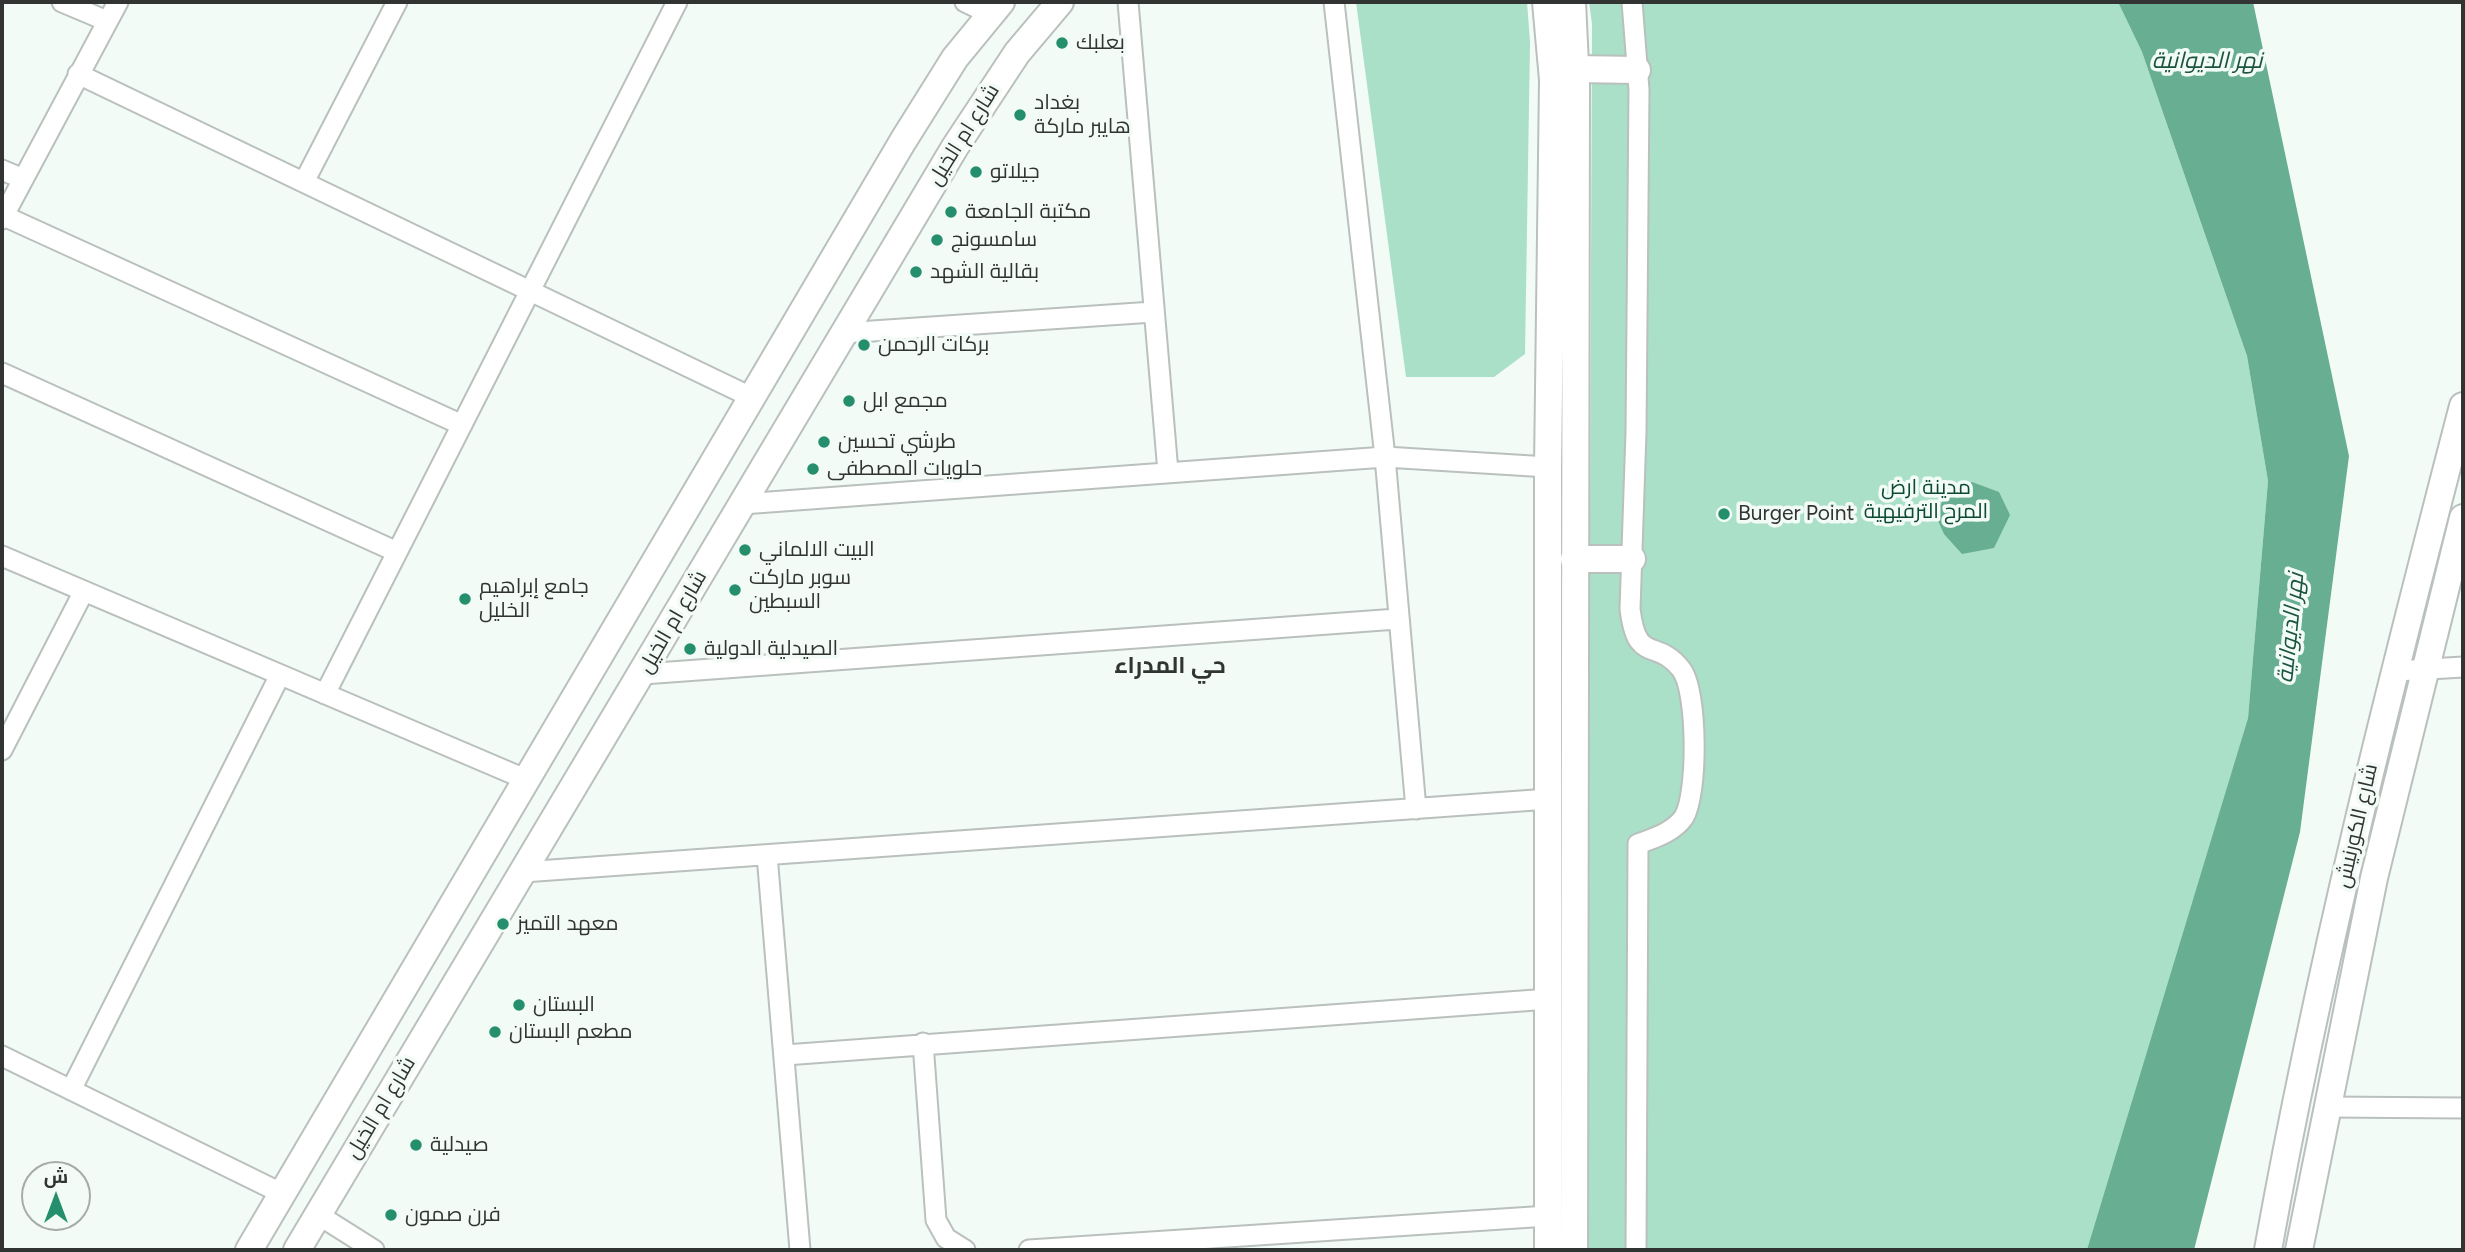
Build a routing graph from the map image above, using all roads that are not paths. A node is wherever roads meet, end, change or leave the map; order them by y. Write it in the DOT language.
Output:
graph roads {
  1 [pos="62,2"];
  2 [pos="118,2"];
  3 [pos="397,2"];
  4 [pos="677,2"];
  5 [pos="965,2"];
  6 [pos="1060,2"];
  7 [pos="1128,2"];
  8 [pos="1334,2"];
  9 [pos="1546,2"];
  10 [pos="1572,2"];
  11 [pos="1632,2"];
  12 [pos="996,8"];
  13 [pos="107,21"];
  14 [pos="1576,69"];
  15 [pos="1637,70"];
  16 [pos="78,74"];
  17 [pos="2,170"];
  18 [pos="21,178"];
  19 [pos="304,182"];
  20 [pos="3,218"];
  21 [pos="530,291"];
  22 [pos="1153,312"];
  23 [pos="843,333"];
  24 [pos="2,373"];
  25 [pos="751,397"];
  26 [pos="2463,406"];
  27 [pos="462,425"];
  28 [pos="1385,457"];
  29 [pos="1548,467"];
  30 [pos="1168,472"];
  31 [pos="742,504"];
  32 [pos="2463,518"];
  33 [pos="397,552"];
  34 [pos="2,556"];
  35 [pos="1574,559"];
  36 [pos="1632,559"];
  37 [pos="85,591"];
  38 [pos="1397,619"];
  39 [pos="2463,667"];
  40 [pos="2425,670"];
  41 [pos="2396,671"];
  42 [pos="643,674"];
  43 [pos="280,675"];
  44 [pos="325,694"];
  45 [pos="2,750"];
  46 [pos="525,779"];
  47 [pos="1549,799"];
  48 [pos="1416,809"];
  49 [pos="767,855"];
  50 [pos="523,872"];
  51 [pos="1549,999"];
  52 [pos="923,1044"];
  53 [pos="785,1055"];
  54 [pos="2,1056"];
  55 [pos="71,1090"];
  56 [pos="2326,1107"];
  57 [pos="2463,1108"];
  58 [pos="281,1193"];
  59 [pos="317,1214"];
  60 [pos="1548,1216"];
  61 [pos="249,1250"];
  62 [pos="297,1250"];
  63 [pos="374,1250"];
  64 [pos="800,1250"];
  65 [pos="965,1250"];
  66 [pos="1030,1250"];
  67 [pos="1548,1250"];
  68 [pos="1574,1250"];
  69 [pos="1636,1250"];
  70 [pos="2268,1250"];
  71 [pos="2299,1250"];
  1 -- 13 [label="street"];
  2 -- 13 [label="street"];
  3 -- 19 [label="street"];
  4 -- 21 [label="street"];
  5 -- 12 [label="street"];
  6 -- 23 [label="main road, شارع ام الخيل"];
  7 -- 22 [label="street"];
  8 -- 28 [label="street"];
  9 -- 29 [label="main road"];
  10 -- 14 [label="main road"];
  11 -- 15 [label="street"];
  12 -- 25 [label="main road, شارع ام الخيل"];
  13 -- 16 [label="street"];
  14 -- 15 [label="main road"];
  14 -- 35 [label="main road"];
  15 -- 36 [label="street"];
  16 -- 18 [label="street"];
  16 -- 19 [label="street"];
  17 -- 18 [label="street"];
  18 -- 20 [label="street"];
  19 -- 21 [label="street"];
  20 -- 27 [label="street"];
  21 -- 25 [label="street"];
  21 -- 27 [label="street"];
  22 -- 23 [label="street"];
  22 -- 30 [label="street"];
  23 -- 31 [label="main road, شارع ام الخيل"];
  24 -- 33 [label="street"];
  25 -- 46 [label="main road, شارع ام الخيل"];
  26 -- 41 [label="main road, شارع الكورنيش"];
  27 -- 33 [label="street"];
  28 -- 29 [label="street"];
  28 -- 30 [label="street"];
  28 -- 38 [label="street"];
  29 -- 47 [label="main road"];
  30 -- 31 [label="street"];
  31 -- 42 [label="main road, شارع ام الخيل"];
  32 -- 40 [label="main road, شارع الكورنيش"];
  33 -- 44 [label="street"];
  34 -- 37 [label="street"];
  35 -- 36 [label="main road"];
  35 -- 68 [label="main road"];
  36 -- 69 [label="street"];
  37 -- 43 [label="street"];
  37 -- 45 [label="street"];
  38 -- 42 [label="street"];
  38 -- 48 [label="street"];
  39 -- 40 [label="street"];
  40 -- 41 [label="street"];
  40 -- 56 [label="main road, شارع الكورنيش"];
  41 -- 70 [label="main road, شارع الكورنيش"];
  42 -- 50 [label="main road, شارع ام الخيل"];
  43 -- 44 [label="street"];
  43 -- 55 [label="street"];
  44 -- 46 [label="street"];
  46 -- 58 [label="main road, شارع ام الخيل"];
  47 -- 48 [label="street"];
  47 -- 51 [label="main road"];
  48 -- 49 [label="street"];
  49 -- 50 [label="street"];
  49 -- 53 [label="street"];
  50 -- 59 [label="main road, شارع ام الخيل"];
  51 -- 52 [label="street"];
  51 -- 60 [label="main road"];
  52 -- 53 [label="street"];
  52 -- 65 [label="street"];
  53 -- 64 [label="street"];
  54 -- 55 [label="street"];
  55 -- 58 [label="street"];
  56 -- 57 [label="street"];
  56 -- 71 [label="main road, شارع الكورنيش"];
  58 -- 61 [label="main road, شارع ام الخيل"];
  59 -- 62 [label="main road, شارع ام الخيل"];
  59 -- 63 [label="street"];
  60 -- 66 [label="street"];
  60 -- 67 [label="main road"];
}
